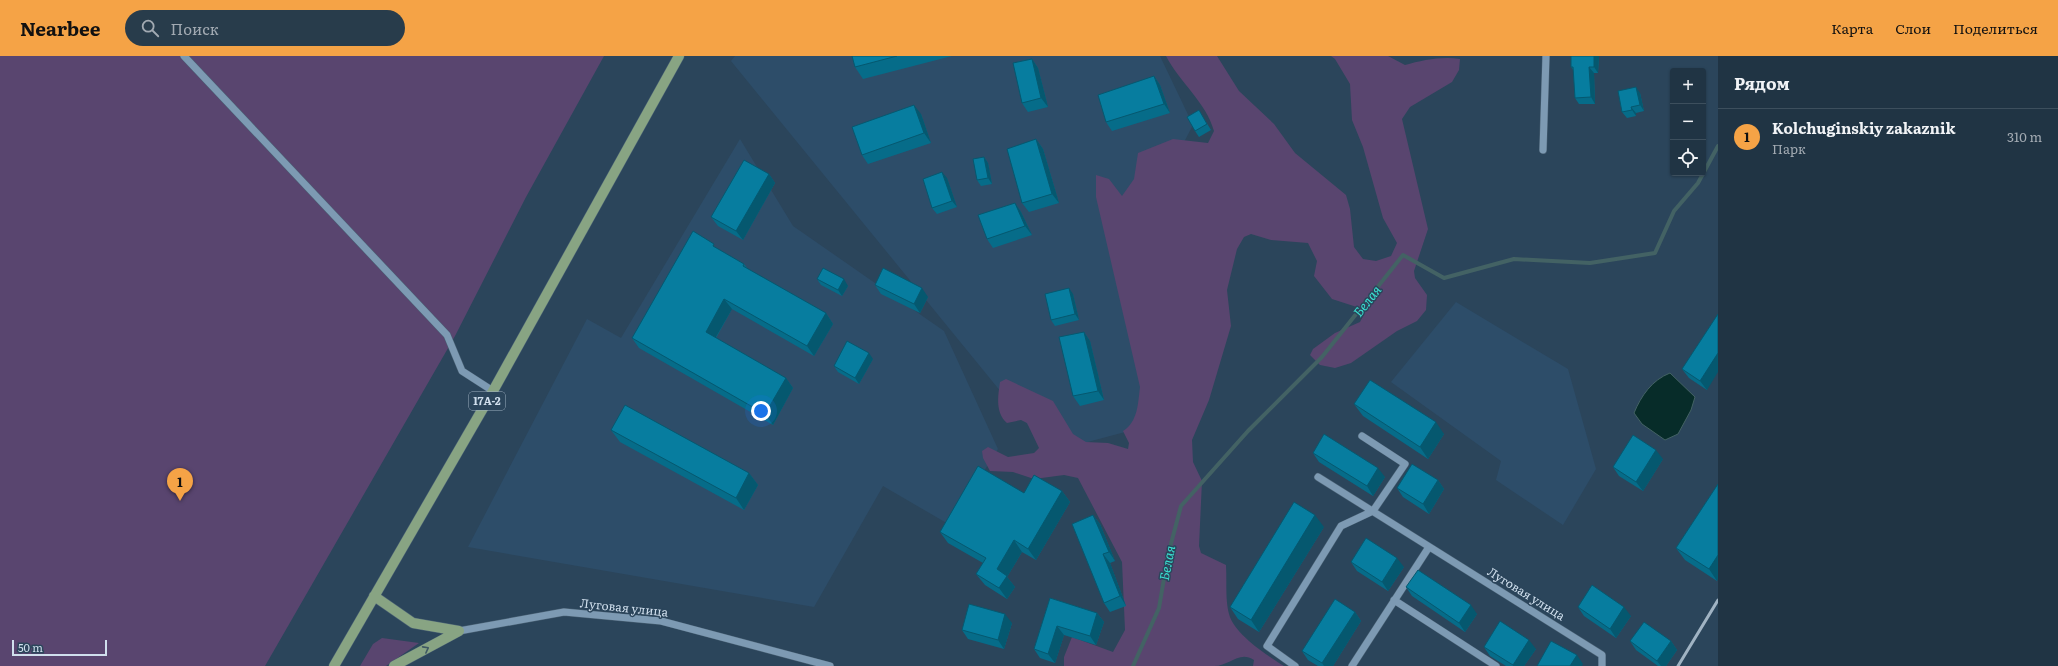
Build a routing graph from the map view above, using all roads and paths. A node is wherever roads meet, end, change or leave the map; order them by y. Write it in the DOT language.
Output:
graph roads {
  1 [pos="184,56"];
  2 [pos="679,56"];
  3 [pos="1546,56"];
  4 [pos="1543,150"];
  5 [pos="493,391"];
  6 [pos="1362,436"];
  7 [pos="1318,476"];
  8 [pos="1373,512"];
  9 [pos="1429,546"];
  10 [pos="374,596"];
  11 [pos="1394,600"];
  12 [pos="458,631"];
  13 [pos="334,666"];
  14 [pos="394,666"];
  15 [pos="830,666"];
  16 [pos="1295,666"];
  17 [pos="1352,666"];
  18 [pos="1496,666"];
  19 [pos="1602,666"];
  1 -- 5 [label="street"];
  2 -- 5 [label="main road, 17А-2"];
  3 -- 4 [label="street"];
  5 -- 10 [label="main road, 17А-2"];
  6 -- 8 [label="street"];
  7 -- 8 [label="street, Луговая улица"];
  8 -- 9 [label="street, Луговая улица"];
  8 -- 16 [label="street"];
  9 -- 11 [label="street"];
  9 -- 19 [label="street, Луговая улица"];
  10 -- 12 [label="main road"];
  10 -- 13 [label="main road, 17А-2"];
  11 -- 17 [label="street"];
  11 -- 18 [label="street"];
  14 -- 12 [label="main road, one-way"];
  12 -- 15 [label="street, Луговая улица"];
}
